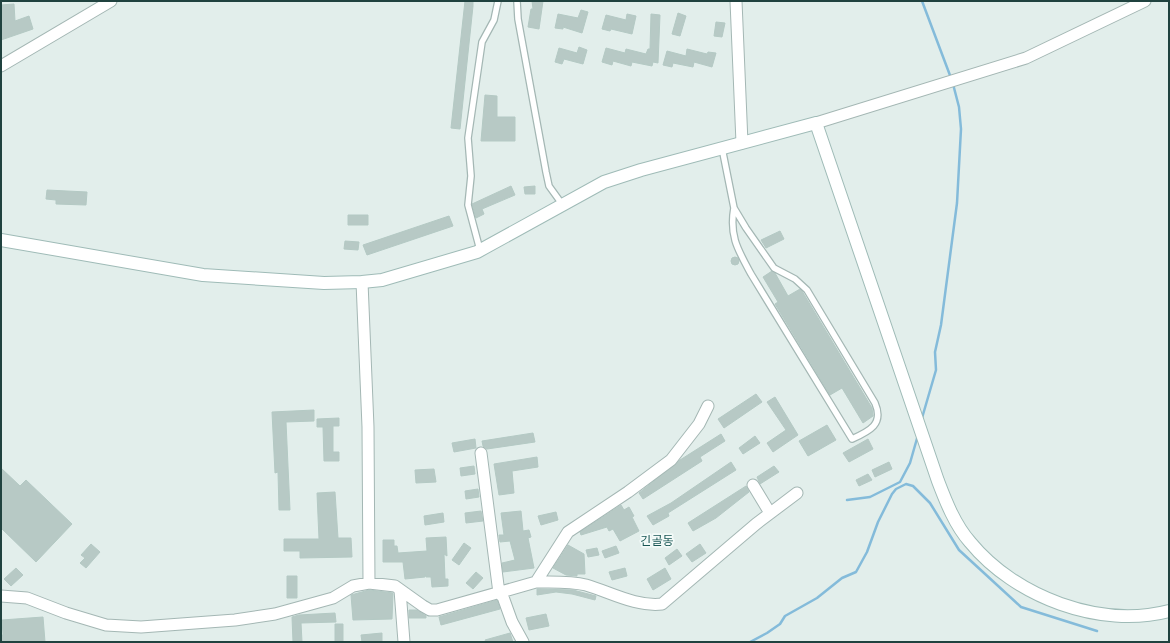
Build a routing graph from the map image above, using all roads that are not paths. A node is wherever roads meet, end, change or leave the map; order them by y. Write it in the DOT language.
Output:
graph roads {
  1 [pos="111,1"];
  2 [pos="498,1"];
  3 [pos="517,1"];
  4 [pos="736,1"];
  5 [pos="1145,1"];
  6 [pos="1,66"];
  7 [pos="816,123"];
  8 [pos="742,143"];
  9 [pos="722,148"];
  10 [pos="562,204"];
  11 [pos="734,208"];
  12 [pos="1,240"];
  13 [pos="480,251"];
  14 [pos="362,282"];
  15 [pos="708,406"];
  16 [pos="481,453"];
  17 [pos="753,485"];
  18 [pos="797,493"];
  19 [pos="770,513"];
  20 [pos="536,582"];
  21 [pos="368,583"];
  22 [pos="400,590"];
  23 [pos="499,593"];
  24 [pos="1,596"];
  25 [pos="1169,611"];
  26 [pos="404,642"];
  27 [pos="523,642"];
  1 -- 6 [label="street"];
  2 -- 13 [label="lane"];
  3 -- 10 [label="lane"];
  4 -- 8 [label="street"];
  5 -- 7 [label="street"];
  7 -- 8 [label="main road"];
  7 -- 25 [label="main road"];
  8 -- 9 [label="main road"];
  9 -- 10 [label="main road"];
  9 -- 11 [label="lane"];
  10 -- 13 [label="main road"];
  11 -- 11 [label="lane"];
  12 -- 14 [label="main road"];
  13 -- 14 [label="main road"];
  14 -- 21 [label="street"];
  15 -- 20 [label="street"];
  16 -- 23 [label="street"];
  17 -- 19 [label="street"];
  18 -- 19 [label="street"];
  19 -- 20 [label="street"];
  20 -- 23 [label="street"];
  21 -- 22 [label="street"];
  21 -- 24 [label="street"];
  22 -- 23 [label="street"];
  22 -- 26 [label="street"];
  23 -- 27 [label="street"];
}
